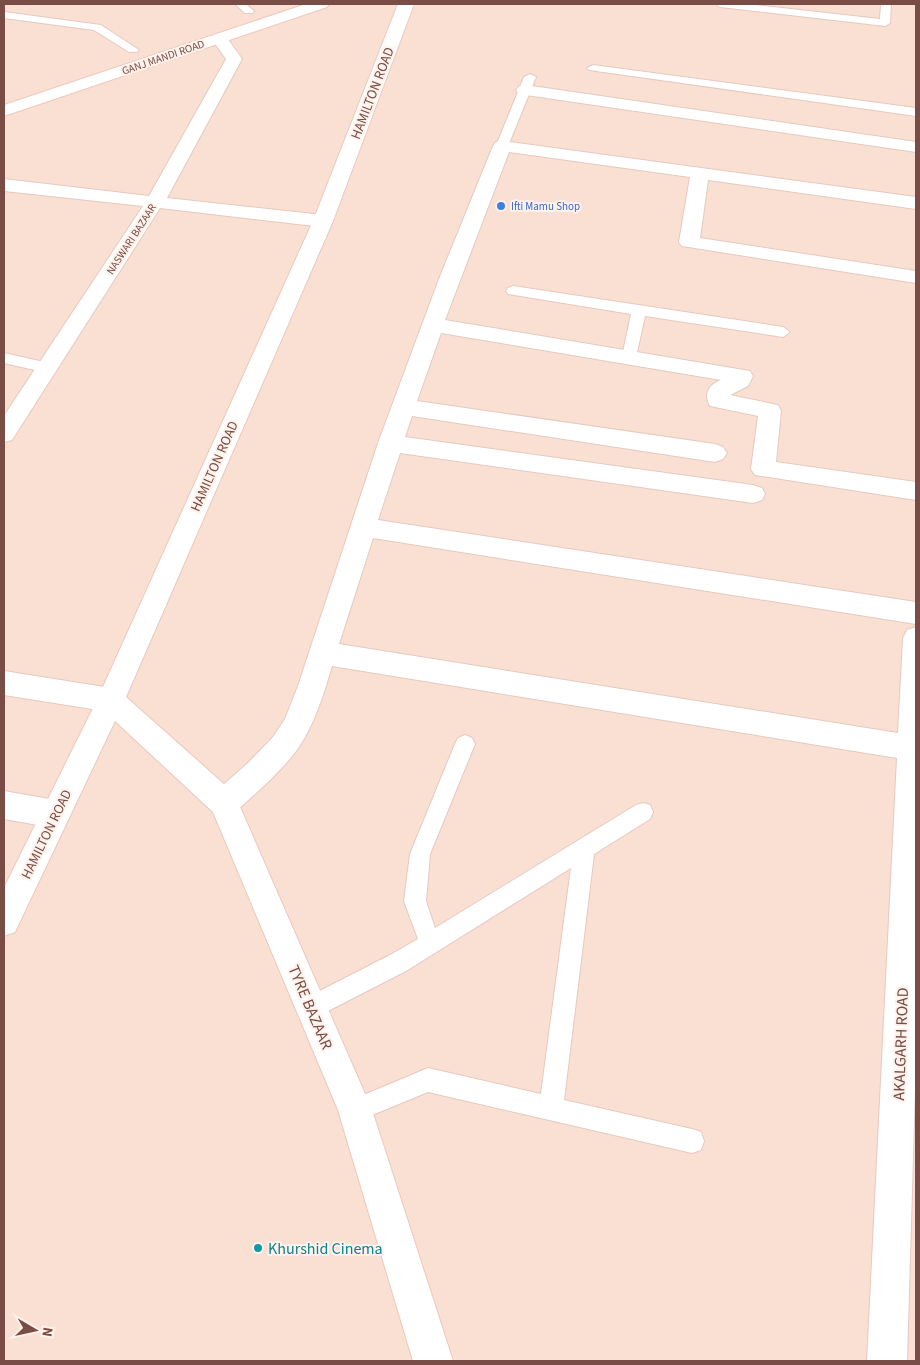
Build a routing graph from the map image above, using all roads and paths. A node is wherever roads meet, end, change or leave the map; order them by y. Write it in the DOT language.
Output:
graph roads {
  1 [pos="322,4"];
  2 [pos="406,4"];
  3 [pos="720,4"];
  4 [pos="886,4"];
  5 [pos="4,15"];
  6 [pos="219,38"];
  7 [pos="151,44"];
  8 [pos="133,50"];
  9 [pos="115,56"];
  10 [pos="593,68"];
  11 [pos="527,83"];
  12 [pos="4,111"];
  13 [pos="916,112"];
  14 [pos="502,146"];
  15 [pos="916,147"];
  16 [pos="700,174"];
  17 [pos="4,185"];
  18 [pos="155,202"];
  19 [pos="916,203"];
  20 [pos="323,221"];
  21 [pos="916,277"];
  22 [pos="513,291"];
  23 [pos="639,310"];
  24 [pos="434,325"];
  25 [pos="783,332"];
  26 [pos="628,357"];
  27 [pos="4,358"];
  28 [pos="48,368"];
  29 [pos="403,406"];
  30 [pos="4,434"];
  31 [pos="390,443"];
  32 [pos="715,453"];
  33 [pos="916,491"];
  34 [pos="754,494"];
  35 [pos="363,527"];
  36 [pos="916,613"];
  37 [pos="916,638"];
  38 [pos="323,653"];
  39 [pos="4,683"];
  40 [pos="111,700"];
  41 [pos="466,744"];
  42 [pos="912,748"];
  43 [pos="224,803"];
  44 [pos="4,805"];
  45 [pos="642,812"];
  46 [pos="55,814"];
  47 [pos="584,848"];
  48 [pos="4,921"];
  49 [pos="430,943"];
  50 [pos="312,1008"];
  51 [pos="551,1109"];
  52 [pos="355,1110"];
  53 [pos="692,1141"];
  54 [pos="433,1361"];
  55 [pos="887,1361"];
  1 -- 6 [label="street, GANJ MANDI ROAD"];
  2 -- 20 [label="street, HAMILTON ROAD"];
  3 -- 4 [label="lane"];
  5 -- 8 [label="lane"];
  6 -- 12 [label="street, GANJ MANDI ROAD"];
  6 -- 18 [label="street, NASWARI BAZAAR"];
  7 -- 8 [label="street, GANJ MANDI ROAD"];
  8 -- 9 [label="street, GANJ MANDI ROAD"];
  10 -- 13 [label="lane"];
  11 -- 14 [label="lane"];
  11 -- 15 [label="street"];
  14 -- 16 [label="street"];
  14 -- 24 [label="street"];
  16 -- 19 [label="street"];
  16 -- 21 [label="street"];
  17 -- 18 [label="street"];
  18 -- 20 [label="street"];
  18 -- 28 [label="street, NASWARI BAZAAR"];
  20 -- 40 [label="street, HAMILTON ROAD"];
  22 -- 23 [label="lane"];
  23 -- 25 [label="lane"];
  23 -- 26 [label="lane"];
  24 -- 26 [label="street"];
  24 -- 29 [label="street"];
  26 -- 33 [label="street"];
  27 -- 28 [label="lane"];
  28 -- 30 [label="street, NASWARI BAZAAR"];
  29 -- 31 [label="street"];
  29 -- 32 [label="street"];
  31 -- 34 [label="street"];
  31 -- 35 [label="street"];
  35 -- 36 [label="street"];
  35 -- 38 [label="street"];
  37 -- 42 [label="street, AKALGARH ROAD"];
  38 -- 42 [label="street"];
  38 -- 43 [label="street"];
  39 -- 40 [label="street"];
  40 -- 43 [label="street, TYRE BAZAAR"];
  40 -- 46 [label="street, HAMILTON ROAD"];
  41 -- 49 [label="lane"];
  42 -- 55 [label="street, AKALGARH ROAD"];
  43 -- 50 [label="street, TYRE BAZAAR"];
  44 -- 46 [label="street"];
  45 -- 47 [label="lane"];
  46 -- 48 [label="street, HAMILTON ROAD"];
  47 -- 49 [label="lane"];
  47 -- 51 [label="lane"];
  49 -- 50 [label="lane"];
  50 -- 52 [label="street, TYRE BAZAAR"];
  51 -- 52 [label="lane"];
  51 -- 53 [label="lane"];
  52 -- 54 [label="street, TYRE BAZAAR"];
}
